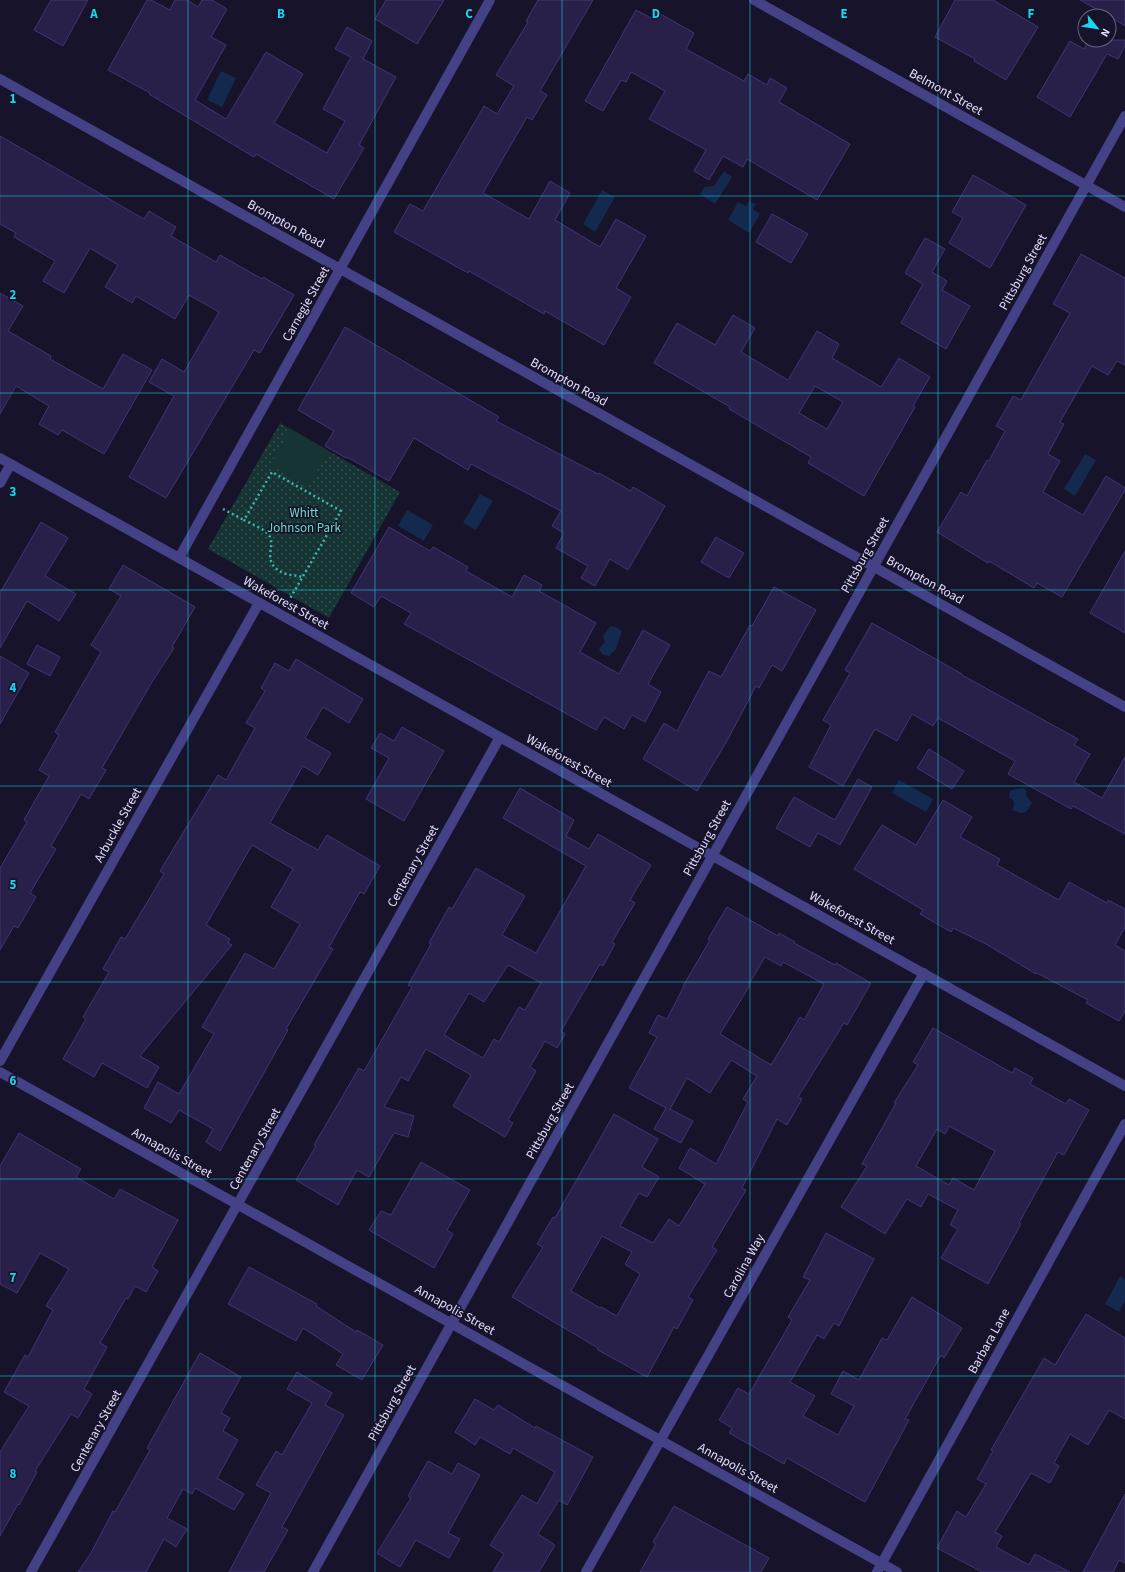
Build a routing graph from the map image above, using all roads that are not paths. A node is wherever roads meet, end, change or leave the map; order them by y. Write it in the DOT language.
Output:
graph roads {
  1 [pos="490,0"];
  2 [pos="754,0"];
  3 [pos="0,79"];
  4 [pos="1125,116"];
  5 [pos="1086,186"];
  6 [pos="1125,207"];
  7 [pos="340,269"];
  8 [pos="0,458"];
  9 [pos="11,464"];
  10 [pos="0,483"];
  11 [pos="179,558"];
  12 [pos="874,567"];
  13 [pos="259,603"];
  14 [pos="1125,707"];
  15 [pos="500,737"];
  16 [pos="712,856"];
  17 [pos="924,973"];
  18 [pos="0,1061"];
  19 [pos="0,1072"];
  20 [pos="1125,1086"];
  21 [pos="1125,1124"];
  22 [pos="239,1205"];
  23 [pos="451,1323"];
  24 [pos="661,1440"];
  25 [pos="879,1568"];
  26 [pos="31,1572"];
  27 [pos="313,1572"];
  28 [pos="586,1572"];
  29 [pos="897,1572"];
  1 -- 7 [label="street, Carnegie Street"];
  2 -- 5 [label="street, Belmont Street"];
  3 -- 7 [label="street, Brompton Road"];
  4 -- 5 [label="street, Pittsburg Street"];
  5 -- 6 [label="street, Belmont Street"];
  5 -- 12 [label="street, Pittsburg Street"];
  7 -- 11 [label="street, Carnegie Street"];
  7 -- 12 [label="street, Brompton Road"];
  8 -- 9 [label="street, Wakeforest Street"];
  9 -- 10 [label="street"];
  9 -- 11 [label="street, Wakeforest Street"];
  11 -- 13 [label="street, Wakeforest Street"];
  12 -- 14 [label="street, Brompton Road"];
  12 -- 16 [label="street, Pittsburg Street"];
  13 -- 15 [label="street, Wakeforest Street"];
  13 -- 18 [label="street, Arbuckle Street"];
  15 -- 16 [label="street, Wakeforest Street"];
  15 -- 22 [label="street, Centenary Street"];
  16 -- 17 [label="street, Wakeforest Street"];
  16 -- 23 [label="street, Pittsburg Street"];
  17 -- 20 [label="street, Wakeforest Street"];
  17 -- 24 [label="street, Carolina Way"];
  19 -- 22 [label="street, Annapolis Street"];
  21 -- 25 [label="street, Barbara Lane"];
  22 -- 23 [label="street, Annapolis Street"];
  22 -- 26 [label="street, Centenary Street"];
  23 -- 24 [label="street, Annapolis Street"];
  23 -- 27 [label="street, Pittsburg Street"];
  24 -- 25 [label="street, Annapolis Street"];
  24 -- 28 [label="street, Carolina Way"];
  25 -- 29 [label="street, Annapolis Street"];
}
